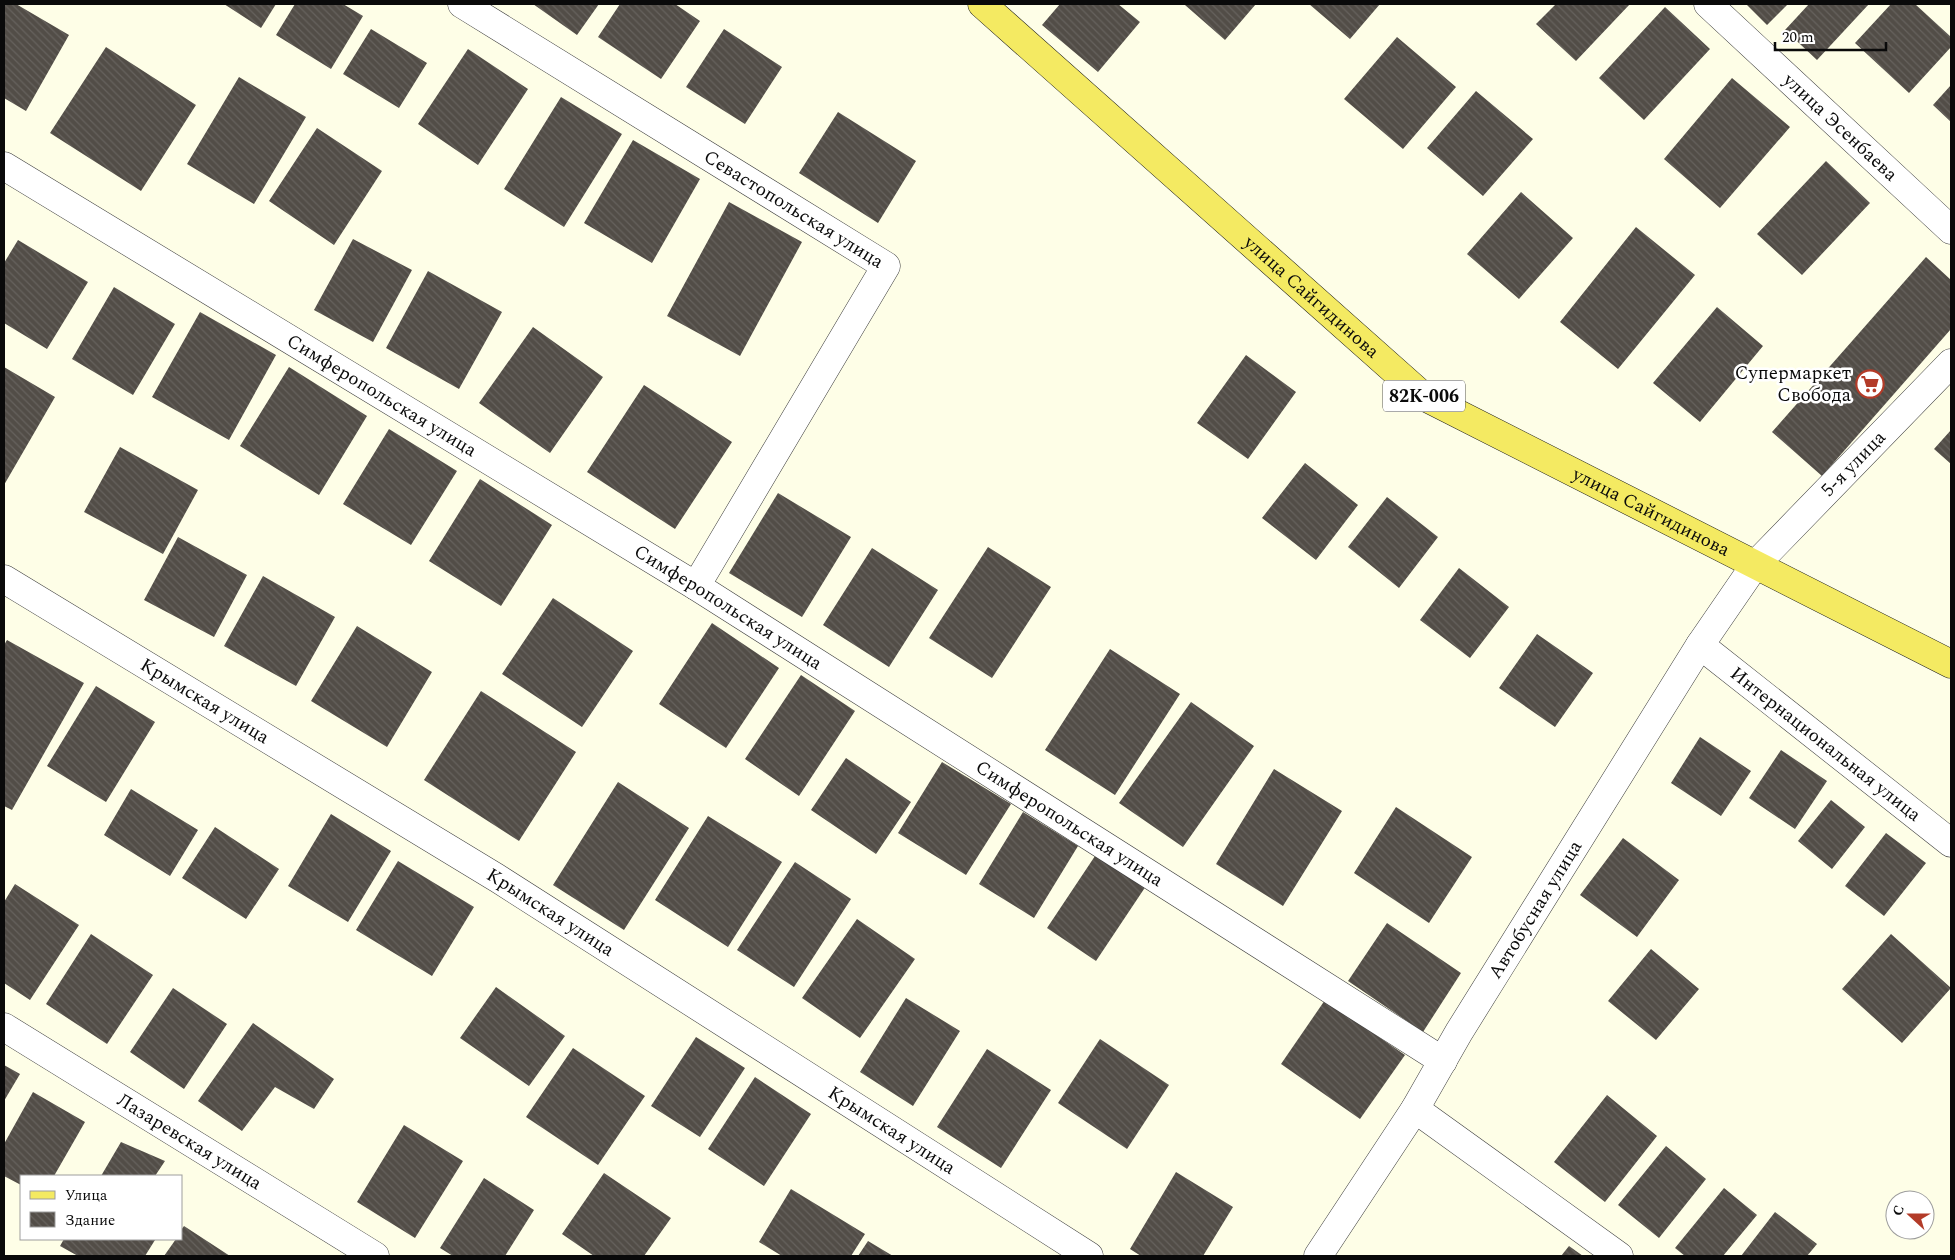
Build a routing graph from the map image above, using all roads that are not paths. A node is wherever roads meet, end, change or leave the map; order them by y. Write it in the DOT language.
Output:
graph roads {
  1 [pos="462,4"];
  2 [pos="982,4"];
  3 [pos="1708,4"];
  4 [pos="4,166"];
  5 [pos="1951,230"];
  6 [pos="1951,363"];
  7 [pos="1756,565"];
  8 [pos="4,579"];
  9 [pos="696,586"];
  10 [pos="1700,645"];
  11 [pos="1951,664"];
  12 [pos="1951,843"];
  13 [pos="4,1027"];
  14 [pos="1442,1061"];
  15 [pos="1415,1109"];
  16 [pos="375,1256"];
  17 [pos="1089,1256"];
  18 [pos="1318,1256"];
  19 [pos="1620,1256"];
  1 -- 9 [label="street, Севастопольская улица"];
  2 -- 7 [label="main road, улица Сайгидинова / 82К-006"];
  3 -- 5 [label="street, улица Эсенбаева"];
  4 -- 9 [label="street, Симферопольская улица"];
  6 -- 7 [label="street, 5-я улица"];
  7 -- 10 [label="street, Автобусная улица"];
  7 -- 11 [label="main road, улица Сайгидинова / 82К-006"];
  8 -- 17 [label="street, Крымская улица"];
  9 -- 14 [label="street, Симферопольская улица"];
  10 -- 12 [label="street, Интернациональная улица"];
  10 -- 14 [label="street, Автобусная улица"];
  13 -- 16 [label="street, Лазаревская улица"];
  14 -- 15 [label="street, Автобусная улица"];
  15 -- 18 [label="street, Автобусная улица"];
  15 -- 19 [label="street"];
}
